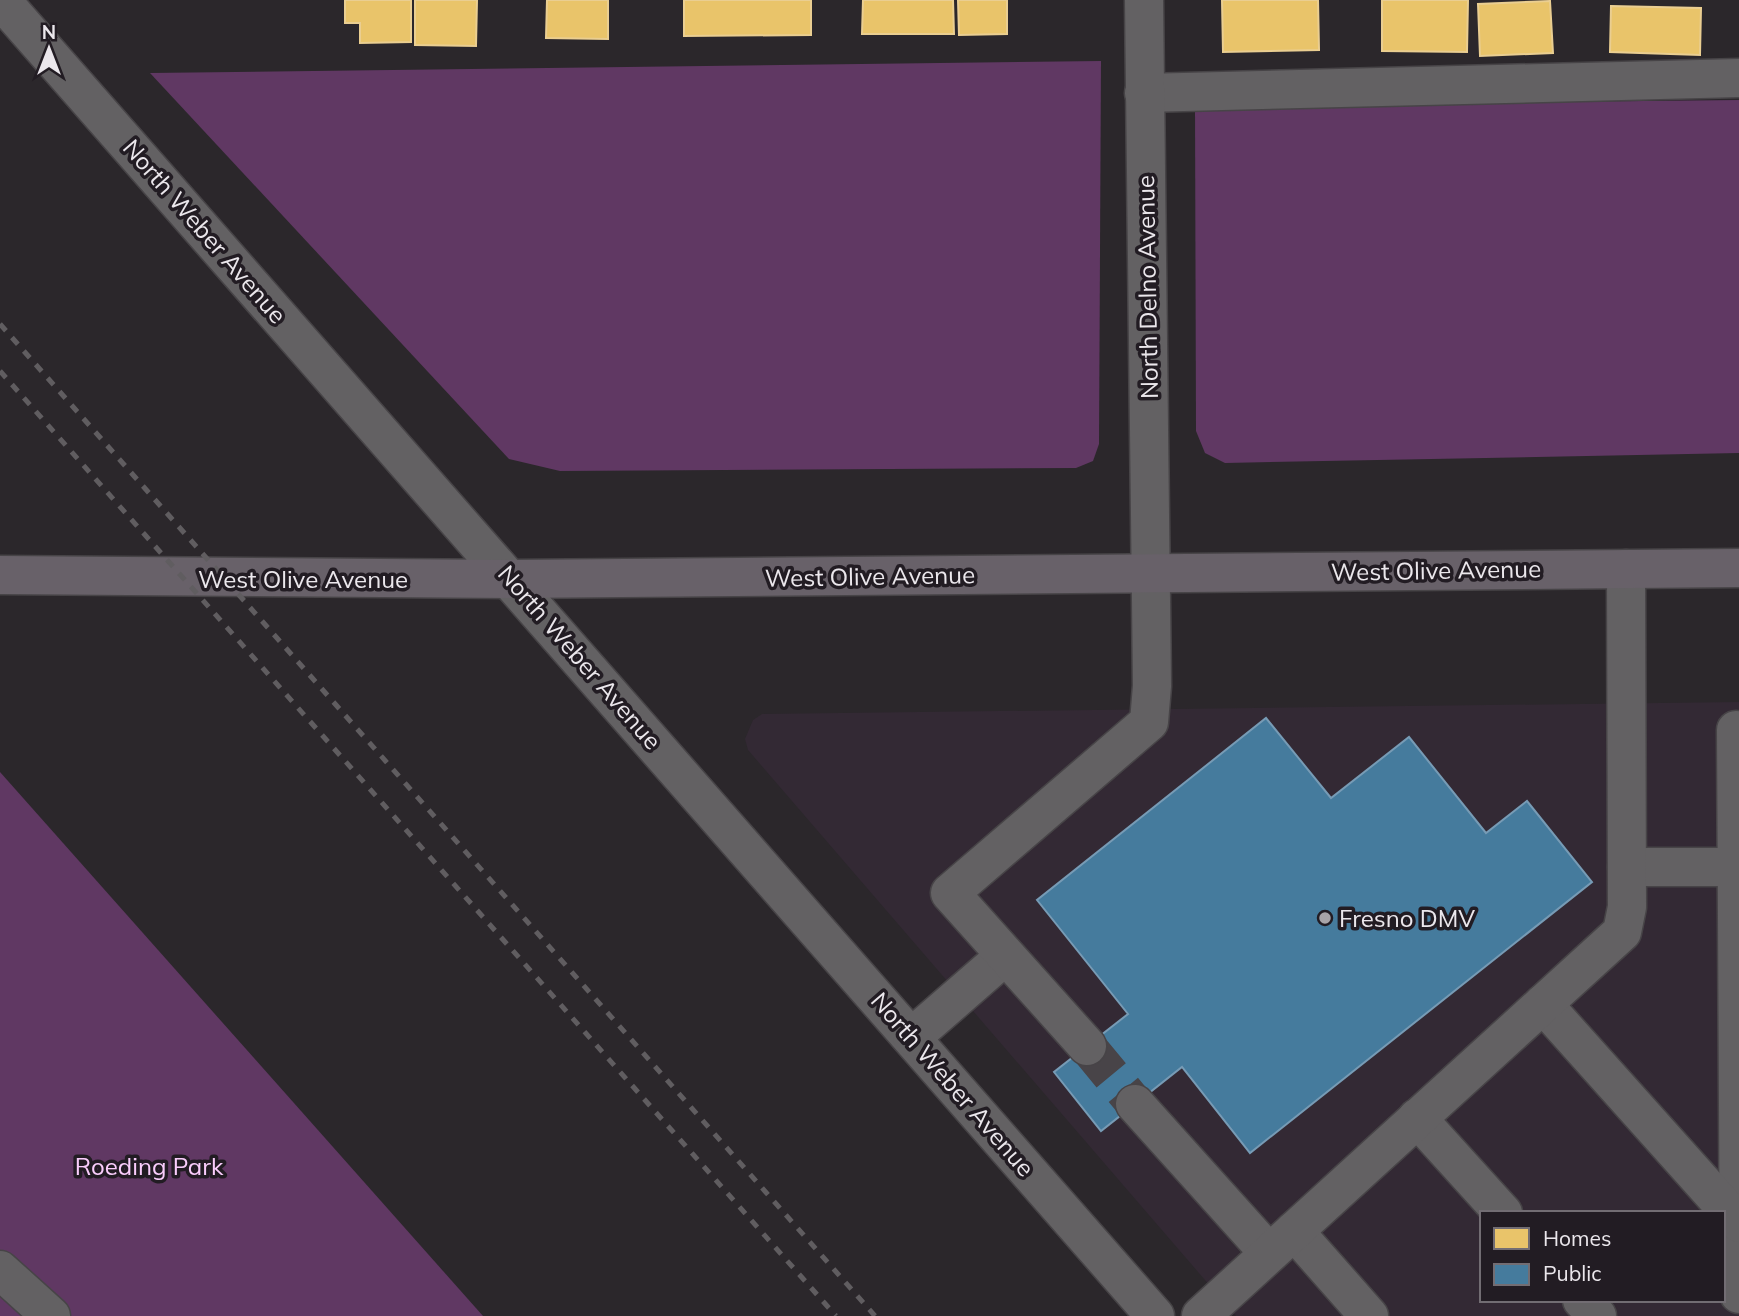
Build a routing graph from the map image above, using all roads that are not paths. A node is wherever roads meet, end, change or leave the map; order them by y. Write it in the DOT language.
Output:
graph roads {
  1 [pos="1,0"];
  2 [pos="1144,0"];
  3 [pos="1739,78"];
  4 [pos="1144,93"];
  5 [pos="1739,568"];
  6 [pos="1626,569"];
  7 [pos="1151,573"];
  8 [pos="0,575"];
  9 [pos="512,579"];
  10 [pos="1736,730"];
  11 [pos="1627,867"];
  12 [pos="1737,867"];
  13 [pos="1005,956"];
  14 [pos="1543,1004"];
  15 [pos="912,1037"];
  16 [pos="1087,1046"];
  17 [pos="1135,1104"];
  18 [pos="1417,1118"];
  19 [pos="1501,1211"];
  20 [pos="1739,1223"];
  21 [pos="1282,1242"];
  22 [pos="0,1270"];
  23 [pos="1739,1294"];
  24 [pos="1584,1302"];
  25 [pos="51,1316"];
  26 [pos="1156,1316"];
  27 [pos="1201,1316"];
  28 [pos="1369,1316"];
  29 [pos="1597,1316"];
  1 -- 9 [label="street, North Weber Avenue"];
  2 -- 4 [label="street, North Delno Avenue"];
  3 -- 4 [label="street"];
  4 -- 7 [label="street, North Delno Avenue"];
  5 -- 6 [label="main road, West Olive Avenue"];
  6 -- 7 [label="main road, West Olive Avenue"];
  6 -- 11 [label="street"];
  7 -- 9 [label="main road, West Olive Avenue"];
  7 -- 13 [label="street, North Delno Avenue"];
  8 -- 9 [label="main road, West Olive Avenue"];
  9 -- 15 [label="street, North Weber Avenue"];
  10 -- 12 [label="street"];
  11 -- 12 [label="street"];
  11 -- 14 [label="street"];
  12 -- 20 [label="street"];
  13 -- 15 [label="street"];
  13 -- 16 [label="street"];
  14 -- 18 [label="street"];
  14 -- 20 [label="street"];
  15 -- 26 [label="street, North Weber Avenue"];
  17 -- 21 [label="street"];
  18 -- 19 [label="street"];
  18 -- 21 [label="street"];
  20 -- 23 [label="street"];
  21 -- 27 [label="street"];
  21 -- 28 [label="street"];
  22 -- 25 [label="street"];
  24 -- 29 [label="street"];
}
